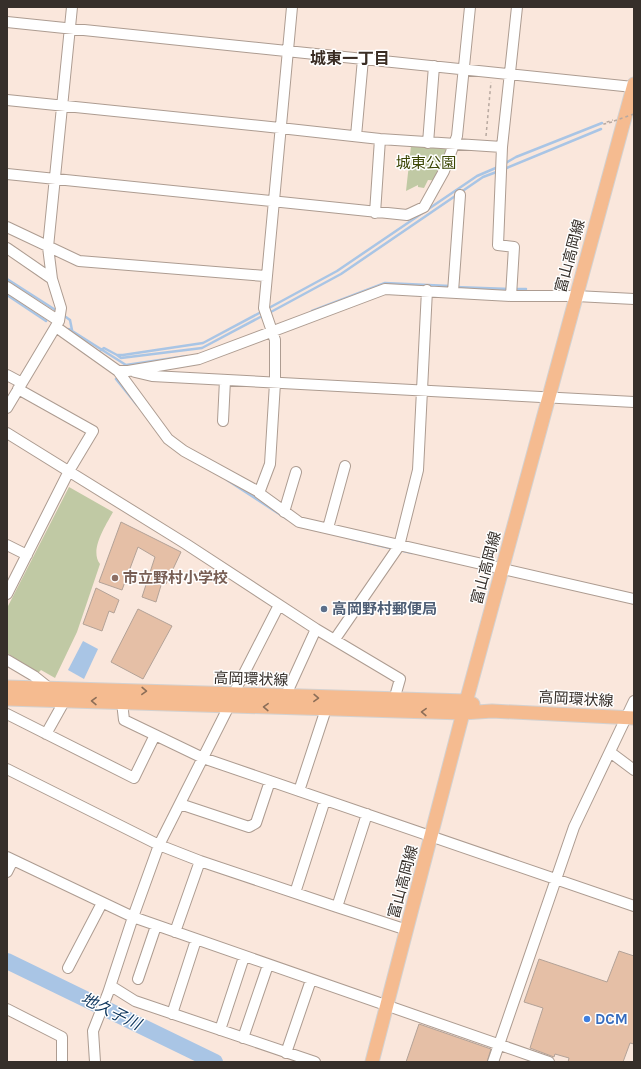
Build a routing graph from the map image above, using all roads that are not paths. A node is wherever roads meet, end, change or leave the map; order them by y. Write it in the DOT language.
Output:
graph roads {
  1 [pos="72,7"];
  2 [pos="292,7"];
  3 [pos="470,7"];
  4 [pos="516,7"];
  5 [pos="7,22"];
  6 [pos="70,28"];
  7 [pos="288,51"];
  8 [pos="363,59"];
  9 [pos="434,66"];
  10 [pos="464,69"];
  11 [pos="510,74"];
  12 [pos="634,85"];
  13 [pos="7,100"];
  14 [pos="62,106"];
  15 [pos="625,117"];
  16 [pos="280,128"];
  17 [pos="356,136"];
  18 [pos="380,140"];
  19 [pos="428,143"];
  20 [pos="454,145"];
  21 [pos="502,147"];
  22 [pos="7,174"];
  23 [pos="54,178"];
  24 [pos="460,195"];
  25 [pos="273,202"];
  26 [pos="375,213"];
  27 [pos="7,227"];
  28 [pos="48,247"];
  29 [pos="7,248"];
  30 [pos="265,276"];
  31 [pos="52,279"];
  32 [pos="7,287"];
  33 [pos="427,290"];
  34 [pos="512,291"];
  35 [pos="453,292"];
  36 [pos="576,296"];
  37 [pos="634,299"];
  38 [pos="269,322"];
  39 [pos="57,324"];
  40 [pos="123,371"];
  41 [pos="7,375"];
  42 [pos="224,380"];
  43 [pos="275,383"];
  44 [pos="20,386"];
  45 [pos="423,390"];
  46 [pos="549,398"];
  47 [pos="634,402"];
  48 [pos="7,408"];
  49 [pos="223,421"];
  50 [pos="7,434"];
  51 [pos="345,466"];
  52 [pos="69,471"];
  53 [pos="296,472"];
  54 [pos="259,492"];
  55 [pos="284,512"];
  56 [pos="328,528"];
  57 [pos="7,545"];
  58 [pos="398,549"];
  59 [pos="27,555"];
  60 [pos="503,569"];
  61 [pos="7,594"];
  62 [pos="634,599"];
  63 [pos="280,606"];
  64 [pos="316,629"];
  65 [pos="335,640"];
  66 [pos="7,660"];
  67 [pos="7,687"];
  68 [pos="49,688"];
  69 [pos="7,699"];
  70 [pos="65,700"];
  71 [pos="231,700"];
  72 [pos="394,700"];
  73 [pos="634,701"];
  74 [pos="122,702"];
  75 [pos="285,702"];
  76 [pos="464,707"];
  77 [pos="326,709"];
  78 [pos="7,714"];
  79 [pos="630,718"];
  80 [pos="46,734"];
  81 [pos="155,735"];
  82 [pos="610,752"];
  83 [pos="203,758"];
  84 [pos="7,769"];
  85 [pos="634,770"];
  86 [pos="270,781"];
  87 [pos="299,791"];
  88 [pos="325,800"];
  89 [pos="180,804"];
  90 [pos="367,814"];
  91 [pos="432,837"];
  92 [pos="159,845"];
  93 [pos="10,858"];
  94 [pos="200,861"];
  95 [pos="7,872"];
  96 [pos="556,878"];
  97 [pos="294,893"];
  98 [pos="102,903"];
  99 [pos="634,906"];
  100 [pos="337,907"];
  101 [pos="133,918"];
  102 [pos="156,926"];
  103 [pos="407,930"];
  104 [pos="175,932"];
  105 [pos="196,940"];
  106 [pos="244,957"];
  107 [pos="268,965"];
  108 [pos="68,968"];
  109 [pos="138,979"];
  110 [pos="311,980"];
  111 [pos="110,990"];
  112 [pos="386,1007"];
  113 [pos="7,1009"];
  114 [pos="172,1014"];
  115 [pos="220,1030"];
  116 [pos="243,1038"];
  117 [pos="499,1045"];
  118 [pos="286,1053"];
  119 [pos="62,1062"];
  120 [pos="95,1062"];
  121 [pos="314,1062"];
  122 [pos="372,1062"];
  123 [pos="493,1062"];
  124 [pos="549,1062"];
  1 -- 6 [label="street"];
  2 -- 7 [label="street"];
  3 -- 10 [label="street"];
  4 -- 11 [label="street"];
  5 -- 6 [label="street"];
  6 -- 7 [label="street"];
  6 -- 14 [label="street"];
  7 -- 8 [label="street"];
  7 -- 16 [label="street"];
  8 -- 9 [label="street"];
  8 -- 17 [label="street"];
  9 -- 10 [label="street"];
  9 -- 19 [label="street"];
  10 -- 11 [label="street"];
  10 -- 20 [label="street"];
  11 -- 12 [label="street"];
  11 -- 21 [label="street"];
  12 -- 15 [label="main road, 富山高岡線"];
  13 -- 14 [label="street"];
  14 -- 16 [label="street"];
  14 -- 23 [label="street"];
  15 -- 36 [label="main road, 富山高岡線"];
  16 -- 17 [label="street"];
  16 -- 25 [label="street"];
  17 -- 18 [label="street"];
  18 -- 19 [label="street"];
  18 -- 26 [label="street"];
  19 -- 20 [label="street"];
  20 -- 21 [label="street"];
  20 -- 26 [label="street"];
  21 -- 34 [label="street"];
  22 -- 23 [label="street"];
  23 -- 25 [label="street"];
  23 -- 28 [label="street"];
  24 -- 35 [label="street"];
  25 -- 26 [label="street"];
  25 -- 30 [label="street"];
  27 -- 28 [label="street"];
  28 -- 30 [label="street"];
  28 -- 31 [label="street"];
  29 -- 31 [label="street"];
  30 -- 38 [label="street"];
  31 -- 39 [label="street"];
  32 -- 39 [label="street"];
  33 -- 35 [label="street"];
  33 -- 38 [label="street"];
  33 -- 45 [label="street"];
  34 -- 35 [label="street"];
  34 -- 36 [label="street"];
  36 -- 37 [label="street"];
  36 -- 46 [label="main road, 富山高岡線"];
  38 -- 40 [label="street"];
  38 -- 43 [label="street"];
  39 -- 40 [label="street"];
  39 -- 44 [label="street"];
  40 -- 42 [label="street"];
  40 -- 54 [label="street"];
  41 -- 44 [label="street"];
  42 -- 43 [label="street"];
  42 -- 49 [label="street"];
  43 -- 45 [label="street"];
  43 -- 54 [label="street"];
  44 -- 48 [label="street"];
  44 -- 52 [label="street"];
  45 -- 46 [label="street"];
  45 -- 58 [label="street"];
  46 -- 47 [label="street"];
  46 -- 60 [label="main road, 富山高岡線"];
  50 -- 52 [label="street"];
  51 -- 56 [label="street"];
  52 -- 59 [label="street"];
  52 -- 63 [label="street"];
  53 -- 55 [label="street"];
  54 -- 55 [label="street"];
  55 -- 56 [label="street"];
  56 -- 58 [label="street"];
  57 -- 59 [label="street"];
  58 -- 60 [label="street"];
  58 -- 65 [label="street"];
  59 -- 61 [label="street"];
  60 -- 62 [label="street"];
  60 -- 76 [label="main road, 富山高岡線"];
  63 -- 64 [label="street"];
  63 -- 71 [label="street"];
  64 -- 65 [label="street"];
  64 -- 75 [label="street"];
  65 -- 72 [label="street"];
  66 -- 68 [label="street"];
  67 -- 68 [label="main road, 高岡環状線"];
  68 -- 71 [label="main road, 高岡環状線, one-way"];
  69 -- 70 [label="main road, 高岡環状線"];
  74 -- 70 [label="main road, 高岡環状線, one-way"];
  70 -- 80 [label="street"];
  71 -- 74 [label="main road, 高岡環状線"];
  71 -- 75 [label="main road, 高岡環状線"];
  71 -- 83 [label="street"];
  75 -- 72 [label="main road, 高岡環状線, one-way"];
  72 -- 76 [label="main road, 高岡環状線"];
  73 -- 79 [label="street"];
  74 -- 81 [label="street"];
  75 -- 77 [label="main road, 高岡環状線"];
  76 -- 77 [label="main road, 高岡環状線, one-way"];
  76 -- 79 [label="main road, 高岡環状線"];
  76 -- 91 [label="main road, 富山高岡線"];
  77 -- 87 [label="street"];
  78 -- 80 [label="street"];
  79 -- 82 [label="street"];
  80 -- 81 [label="street"];
  81 -- 83 [label="street"];
  82 -- 85 [label="street"];
  82 -- 96 [label="street"];
  83 -- 86 [label="street"];
  83 -- 89 [label="street"];
  84 -- 92 [label="street"];
  86 -- 87 [label="street"];
  86 -- 89 [label="street"];
  87 -- 88 [label="street"];
  88 -- 90 [label="street"];
  88 -- 97 [label="street"];
  89 -- 92 [label="street"];
  90 -- 91 [label="street"];
  90 -- 100 [label="street"];
  91 -- 96 [label="street"];
  91 -- 103 [label="main road, 富山高岡線"];
  92 -- 94 [label="street"];
  92 -- 101 [label="street"];
  93 -- 95 [label="street"];
  93 -- 98 [label="street"];
  94 -- 97 [label="street"];
  94 -- 104 [label="street"];
  96 -- 99 [label="street"];
  96 -- 117 [label="street"];
  97 -- 100 [label="street"];
  98 -- 101 [label="street"];
  98 -- 108 [label="street"];
  100 -- 103 [label="street"];
  101 -- 102 [label="street"];
  101 -- 111 [label="street"];
  102 -- 104 [label="street"];
  102 -- 109 [label="street"];
  103 -- 112 [label="main road, 富山高岡線"];
  104 -- 105 [label="street"];
  105 -- 106 [label="street"];
  105 -- 114 [label="street"];
  106 -- 107 [label="street"];
  106 -- 115 [label="street"];
  107 -- 110 [label="street"];
  107 -- 116 [label="street"];
  110 -- 112 [label="street"];
  110 -- 118 [label="street"];
  111 -- 114 [label="street"];
  111 -- 120 [label="street"];
  112 -- 117 [label="street"];
  112 -- 122 [label="main road, 富山高岡線"];
  113 -- 119 [label="street"];
  114 -- 115 [label="street"];
  115 -- 116 [label="street"];
  116 -- 118 [label="street"];
  117 -- 123 [label="street"];
  117 -- 124 [label="street"];
  118 -- 121 [label="street"];
}
